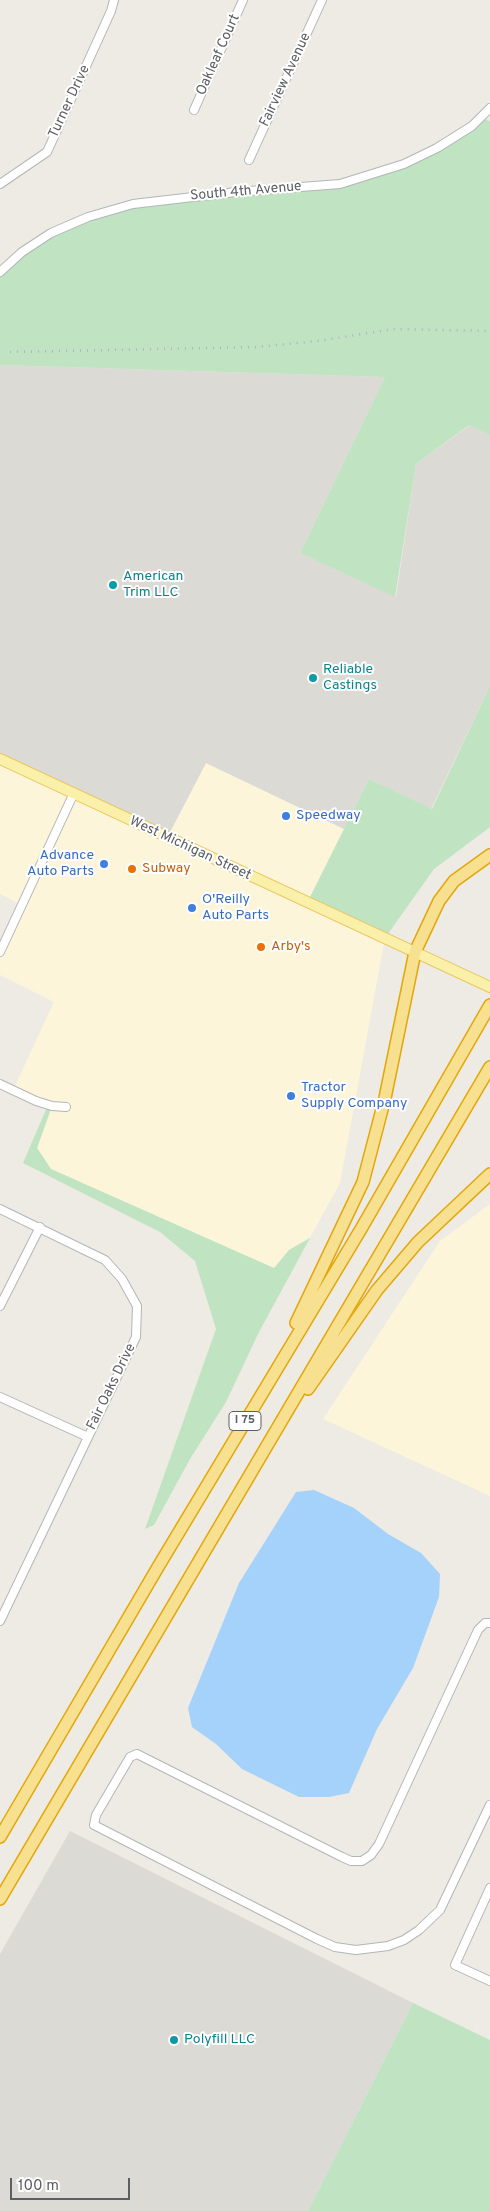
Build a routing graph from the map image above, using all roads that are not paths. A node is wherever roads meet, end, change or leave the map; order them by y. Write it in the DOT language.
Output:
graph roads {
  1 [pos="114,0"];
  2 [pos="243,0"];
  3 [pos="322,0"];
  4 [pos="490,108"];
  5 [pos="194,110"];
  6 [pos="249,160"];
  7 [pos="0,184"];
  8 [pos="0,272"];
  9 [pos="0,759"];
  10 [pos="73,794"];
  11 [pos="490,855"];
  12 [pos="0,952"];
  13 [pos="415,952"];
  14 [pos="490,987"];
  15 [pos="490,1005"];
  16 [pos="490,1067"];
  17 [pos="0,1084"];
  18 [pos="66,1106"];
  19 [pos="490,1174"];
  20 [pos="0,1209"];
  21 [pos="40,1227"];
  22 [pos="0,1306"];
  23 [pos="268,1384"];
  24 [pos="0,1397"];
  25 [pos="274,1435"];
  26 [pos="88,1437"];
  27 [pos="0,1621"];
  28 [pos="490,1622"];
  29 [pos="490,1805"];
  30 [pos="0,1837"];
  31 [pos="490,1888"];
  32 [pos="0,1899"];
  33 [pos="490,1981"];
  1 -- 7 [label="street, Turner Drive"];
  2 -- 5 [label="street, Oakleaf Court"];
  3 -- 6 [label="street, Fairview Avenue"];
  4 -- 8 [label="street, South 4th Avenue"];
  9 -- 10 [label="main road, West Michigan Street"];
  10 -- 12 [label="street"];
  10 -- 13 [label="main road, West Michigan Street"];
  11 -- 13 [label="highway"];
  13 -- 14 [label="main road, West Michigan Street"];
  13 -- 23 [label="highway"];
  15 -- 23 [label="highway, I 75"];
  16 -- 25 [label="highway, I 75"];
  17 -- 18 [label="street"];
  19 -- 25 [label="highway"];
  20 -- 21 [label="street, Fair Oaks Drive"];
  21 -- 22 [label="street"];
  21 -- 26 [label="street, Fair Oaks Drive"];
  23 -- 30 [label="highway, I 75"];
  24 -- 26 [label="street"];
  25 -- 32 [label="highway, I 75"];
  26 -- 27 [label="street, Fair Oaks Drive"];
  28 -- 29 [label="street"];
  31 -- 33 [label="street"];
}
